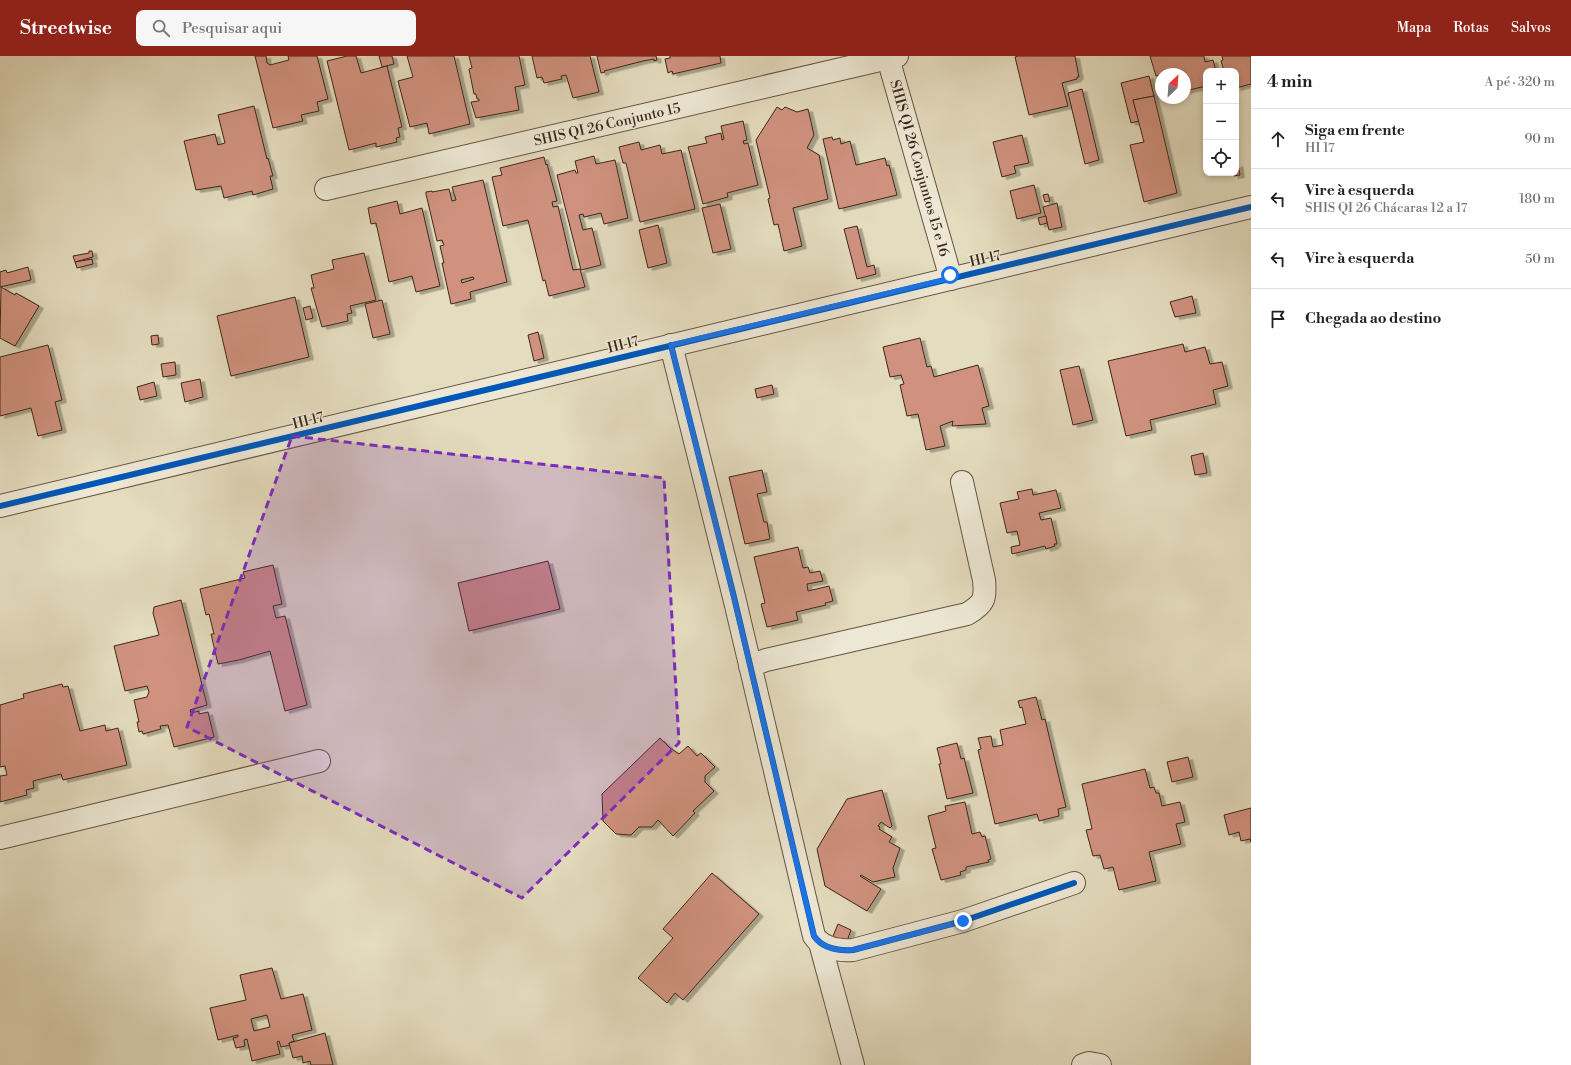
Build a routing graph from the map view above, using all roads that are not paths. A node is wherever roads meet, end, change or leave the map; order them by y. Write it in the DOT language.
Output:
graph roads {
  1 [pos="892,57"];
  2 [pos="326,189"];
  3 [pos="1251,207"];
  4 [pos="951,278"];
  5 [pos="671,345"];
  6 [pos="962,482"];
  7 [pos="0,506"];
  8 [pos="750,666"];
  9 [pos="319,761"];
  10 [pos="0,838"];
  11 [pos="1074,883"];
  12 [pos="820,943"];
  13 [pos="853,1065"];
  14 [pos="1083,1065"];
  15 [pos="1100,1065"];
  1 -- 2 [label="street, SHIS QI 26 Conjunto 15"];
  1 -- 4 [label="street, SHIS QI 26 Conjuntos 15 e 16"];
  3 -- 4 [label="street, HI 17"];
  4 -- 5 [label="street, HI 17"];
  5 -- 7 [label="street, HI 17"];
  5 -- 8 [label="street"];
  6 -- 8 [label="street"];
  8 -- 12 [label="street"];
  9 -- 10 [label="street"];
  11 -- 12 [label="street"];
  12 -- 13 [label="street"];
  14 -- 15 [label="street"];
}
